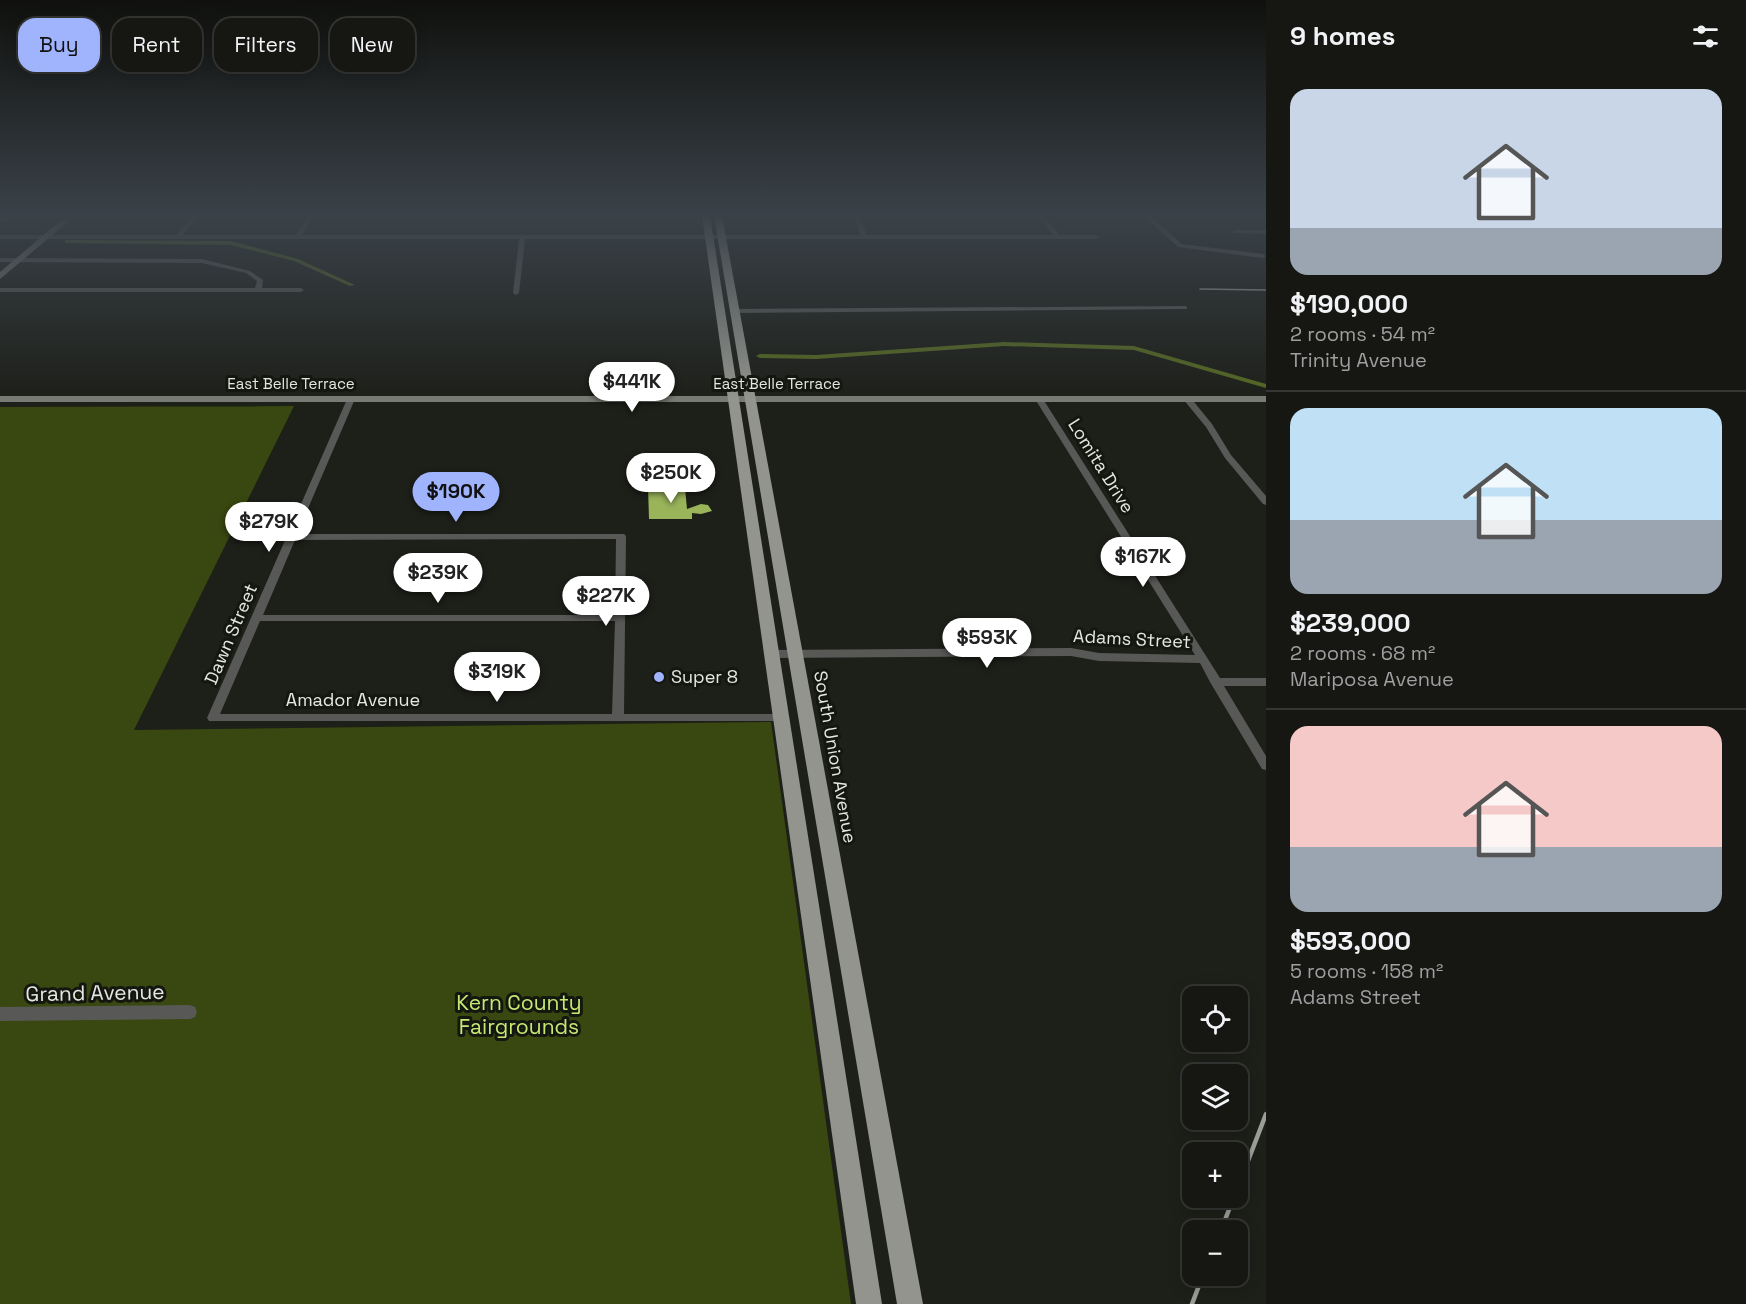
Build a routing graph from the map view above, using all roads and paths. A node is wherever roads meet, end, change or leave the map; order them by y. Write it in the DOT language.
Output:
graph roads {
  1 [pos="256,277"];
  2 [pos="518,277"];
  3 [pos="716,277"];
  4 [pos="726,277"];
  5 [pos="716,281"];
  6 [pos="0,290"];
  7 [pos="258,290"];
  8 [pos="301,290"];
  9 [pos="516,293"];
  10 [pos="1185,308"];
  11 [pos="735,311"];
  12 [pos="0,399"];
  13 [pos="351,399"];
  14 [pos="733,399"];
  15 [pos="751,399"];
  16 [pos="1039,399"];
  17 [pos="1187,399"];
  18 [pos="1266,399"];
  19 [pos="1266,502"];
  20 [pos="291,537"];
  21 [pos="256,618"];
  22 [pos="620,618"];
  23 [pos="771,654"];
  24 [pos="795,654"];
  25 [pos="1203,659"];
  26 [pos="1215,682"];
  27 [pos="1266,682"];
  28 [pos="213,718"];
  29 [pos="618,718"];
  30 [pos="781,718"];
  31 [pos="1266,766"];
  32 [pos="190,1012"];
  33 [pos="0,1014"];
  34 [pos="869,1304"];
  35 [pos="910,1304"];
  1 -- 7 [label="street"];
  2 -- 9 [label="street"];
  3 -- 5 [label="main road, South Union Avenue"];
  4 -- 11 [label="main road, South Union Avenue"];
  5 -- 11 [label="main road"];
  5 -- 14 [label="main road, South Union Avenue"];
  6 -- 7 [label="street"];
  7 -- 8 [label="street"];
  10 -- 11 [label="street"];
  11 -- 15 [label="main road, South Union Avenue"];
  12 -- 13 [label="street, East Belle Terrace"];
  13 -- 14 [label="street, East Belle Terrace"];
  13 -- 20 [label="street, Dawn Street"];
  14 -- 15 [label="street, East Belle Terrace"];
  14 -- 23 [label="main road, South Union Avenue"];
  15 -- 16 [label="street, East Belle Terrace"];
  15 -- 24 [label="main road, South Union Avenue"];
  16 -- 17 [label="street, East Belle Terrace"];
  16 -- 25 [label="street, Lomita Drive"];
  17 -- 18 [label="street, East Belle Terrace"];
  17 -- 19 [label="street"];
  20 -- 21 [label="street, Dawn Street"];
  20 -- 22 [label="street"];
  21 -- 22 [label="street"];
  21 -- 28 [label="street, Dawn Street"];
  22 -- 29 [label="street"];
  23 -- 24 [label="street, Adams Street"];
  23 -- 30 [label="main road, South Union Avenue"];
  24 -- 25 [label="street, Adams Street"];
  24 -- 35 [label="main road, South Union Avenue"];
  25 -- 26 [label="street, Lomita Drive"];
  26 -- 27 [label="street"];
  26 -- 31 [label="street, Lomita Drive"];
  28 -- 29 [label="street, Amador Avenue"];
  29 -- 30 [label="street, Amador Avenue"];
  30 -- 34 [label="main road, South Union Avenue"];
  32 -- 33 [label="street, Grand Avenue"];
}
